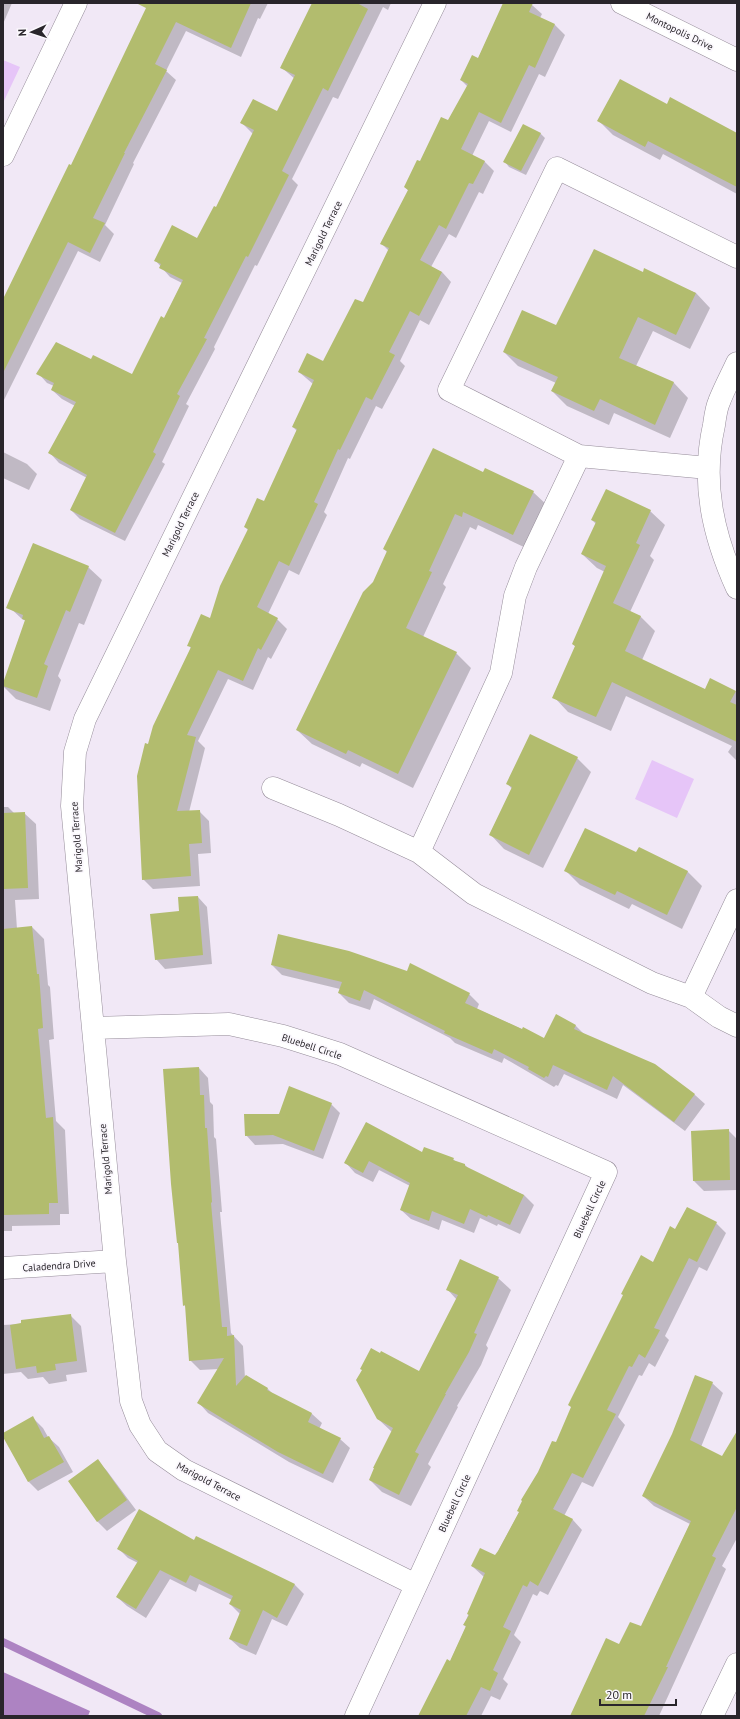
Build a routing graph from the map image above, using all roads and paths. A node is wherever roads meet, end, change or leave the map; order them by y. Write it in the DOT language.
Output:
graph roads {
  1 [pos="76,3"];
  2 [pos="435,3"];
  3 [pos="622,3"];
  4 [pos="737,60"];
  5 [pos="3,155"];
  6 [pos="737,257"];
  7 [pos="737,363"];
  8 [pos="579,456"];
  9 [pos="708,468"];
  10 [pos="737,588"];
  11 [pos="273,788"];
  12 [pos="419,852"];
  13 [pos="737,900"];
  14 [pos="691,997"];
  15 [pos="737,1026"];
  16 [pos="93,1028"];
  17 [pos="115,1261"];
  18 [pos="3,1268"];
  19 [pos="416,1585"];
  20 [pos="737,1664"];
  21 [pos="356,1716"];
  22 [pos="712,1716"];
  1 -- 5 [label="street"];
  2 -- 16 [label="street, Marigold Terrace"];
  3 -- 4 [label="street, Montopolis Drive"];
  6 -- 8 [label="street"];
  7 -- 9 [label="street"];
  8 -- 9 [label="street"];
  8 -- 12 [label="street"];
  9 -- 10 [label="street"];
  11 -- 12 [label="street"];
  12 -- 14 [label="street"];
  13 -- 14 [label="street"];
  14 -- 15 [label="street"];
  16 -- 17 [label="street, Marigold Terrace"];
  16 -- 19 [label="street, Bluebell Circle"];
  17 -- 18 [label="street, Caladendra Drive"];
  17 -- 19 [label="street, Marigold Terrace"];
  19 -- 21 [label="street, Bluebell Circle"];
  20 -- 22 [label="street"];
}
